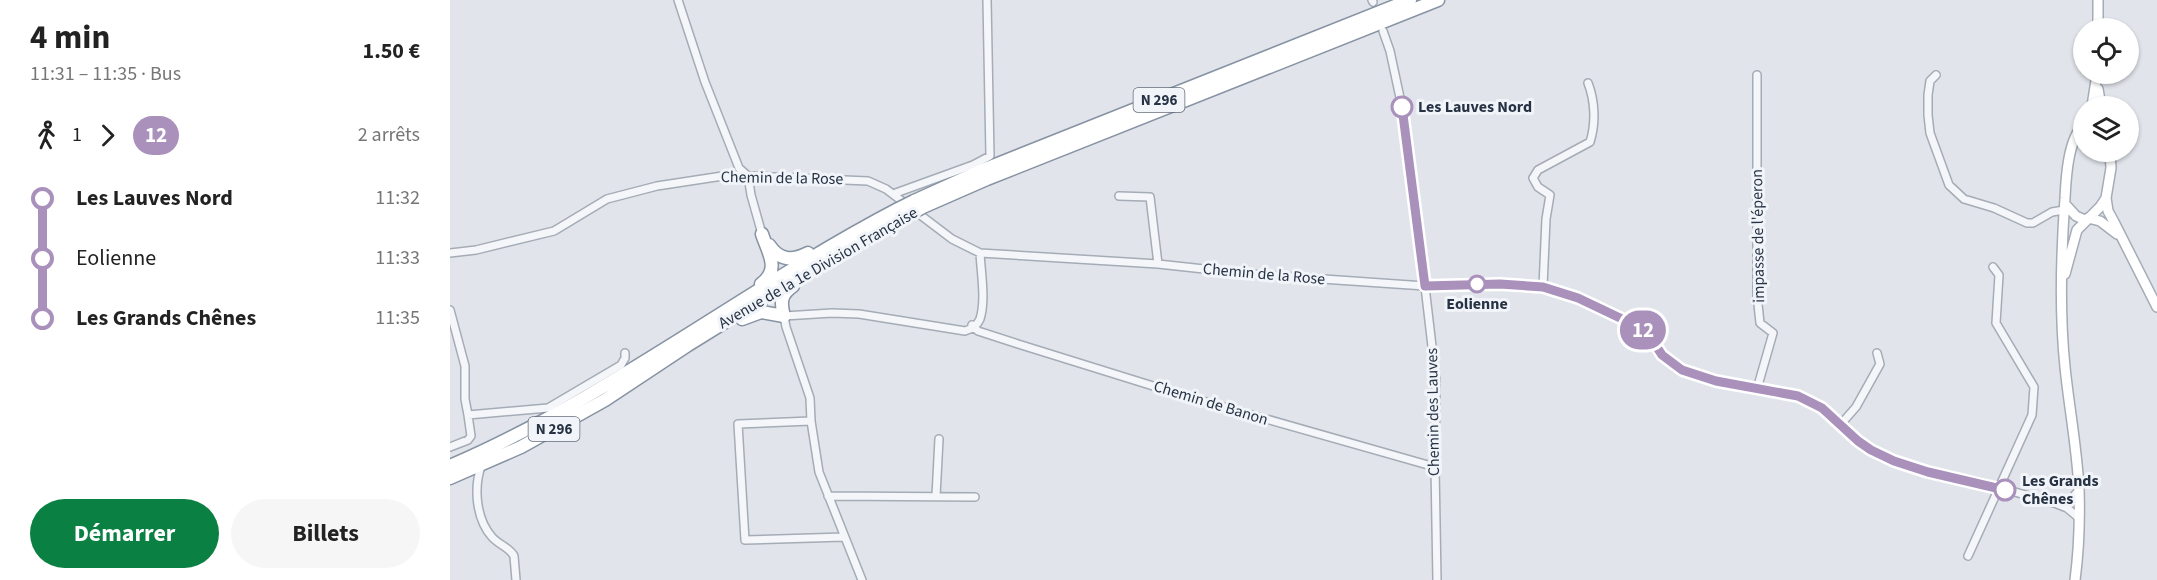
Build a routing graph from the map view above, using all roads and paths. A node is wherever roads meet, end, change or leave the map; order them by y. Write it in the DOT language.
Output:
graph roads {
  1 [pos="678,0"];
  2 [pos="987,0"];
  3 [pos="1410,0"];
  4 [pos="1438,0"];
  5 [pos="2098,0"];
  6 [pos="2098,18"];
  7 [pos="1383,31"];
  8 [pos="1757,75"];
  9 [pos="1936,75"];
  10 [pos="1588,83"];
  11 [pos="2073,145"];
  12 [pos="2111,162"];
  13 [pos="748,176"];
  14 [pos="893,194"];
  15 [pos="1119,196"];
  16 [pos="2106,198"];
  17 [pos="921,205"];
  18 [pos="2064,207"];
  19 [pos="904,214"];
  20 [pos="2087,219"];
  21 [pos="874,221"];
  22 [pos="762,234"];
  23 [pos="2122,240"];
  24 [pos="450,253"];
  25 [pos="980,253"];
  26 [pos="1158,264"];
  27 [pos="1993,267"];
  28 [pos="1425,286"];
  29 [pos="1543,287"];
  30 [pos="2060,297"];
  31 [pos="2157,307"];
  32 [pos="450,310"];
  33 [pos="784,316"];
  34 [pos="976,323"];
  35 [pos="625,353"];
  36 [pos="1877,353"];
  37 [pos="652,370"];
  38 [pos="627,373"];
  39 [pos="1757,389"];
  40 [pos="468,415"];
  41 [pos="811,421"];
  42 [pos="1841,424"];
  43 [pos="939,439"];
  44 [pos="450,447"];
  45 [pos="482,465"];
  46 [pos="1434,468"];
  47 [pos="453,473"];
  48 [pos="476,481"];
  49 [pos="2000,488"];
  50 [pos="2079,489"];
  51 [pos="828,496"];
  52 [pos="936,496"];
  53 [pos="975,497"];
  54 [pos="2057,504"];
  55 [pos="2079,518"];
  56 [pos="844,537"];
  57 [pos="1968,556"];
  58 [pos="516,580"];
  59 [pos="862,580"];
  60 [pos="1437,580"];
  61 [pos="2075,580"];
  1 -- 13 [label="street"];
  2 -- 14 [label="street"];
  3 -- 17 [label="highway, Avenue de la 1e Division Française / N 296"];
  4 -- 17 [label="highway, Avenue de la 1e Division Française / N 296"];
  5 -- 6 [label="street"];
  7 -- 28 [label="street, Chemin des Lauves"];
  8 -- 39 [label="street, impasse de l'éperon"];
  9 -- 18 [label="street"];
  10 -- 29 [label="street"];
  11 -- 18 [label="street"];
  12 -- 16 [label="street"];
  13 -- 14 [label="street, Chemin de la Rose"];
  13 -- 22 [label="street"];
  13 -- 24 [label="street, Chemin de la Rose"];
  14 -- 25 [label="street, Chemin de la Rose"];
  15 -- 26 [label="street"];
  16 -- 20 [label="street"];
  16 -- 23 [label="street"];
  17 -- 19 [label="highway, Avenue de la 1e Division Française / N 296, bridge"];
  18 -- 20 [label="street"];
  18 -- 30 [label="street"];
  19 -- 21 [label="highway, Avenue de la 1e Division Française / N 296"];
  19 -- 33 [label="highway"];
  19 -- 37 [label="highway, Avenue de la 1e Division Française / N 296"];
  20 -- 23 [label="street"];
  20 -- 30 [label="street"];
  21 -- 22 [label="highway"];
  21 -- 38 [label="highway, Avenue de la 1e Division Française / N 296"];
  22 -- 38 [label="highway"];
  23 -- 31 [label="street"];
  25 -- 26 [label="street, Chemin de la Rose"];
  25 -- 34 [label="street"];
  26 -- 28 [label="street, Chemin de la Rose"];
  27 -- 49 [label="street"];
  28 -- 29 [label="street, Chemin de la Rose"];
  28 -- 46 [label="street, Chemin des Lauves"];
  29 -- 39 [label="street, Chemin de la Rose"];
  30 -- 50 [label="street"];
  32 -- 40 [label="street"];
  33 -- 34 [label="street"];
  33 -- 37 [label="highway"];
  33 -- 41 [label="street"];
  34 -- 46 [label="street, Chemin de Banon"];
  35 -- 40 [label="street"];
  36 -- 42 [label="street"];
  37 -- 45 [label="highway, Avenue de la 1e Division Française / N 296"];
  38 -- 47 [label="highway, Avenue de la 1e Division Française / N 296"];
  39 -- 42 [label="street, Chemin de la Rose"];
  40 -- 44 [label="street"];
  41 -- 51 [label="street"];
  41 -- 56 [label="street"];
  42 -- 49 [label="street, Chemin de la Rose"];
  43 -- 52 [label="street"];
  45 -- 47 [label="highway, Avenue de la 1e Division Française / N 296"];
  45 -- 48 [label="street"];
  46 -- 60 [label="street, Chemin des Lauves"];
  47 -- 48 [label="street"];
  48 -- 58 [label="street"];
  49 -- 54 [label="street, Chemin de la Rose"];
  49 -- 57 [label="street"];
  50 -- 54 [label="street"];
  50 -- 55 [label="street"];
  51 -- 52 [label="street"];
  51 -- 56 [label="street"];
  52 -- 53 [label="street"];
  54 -- 55 [label="street, Chemin de la Rose"];
  55 -- 61 [label="street"];
  56 -- 59 [label="street"];
}
